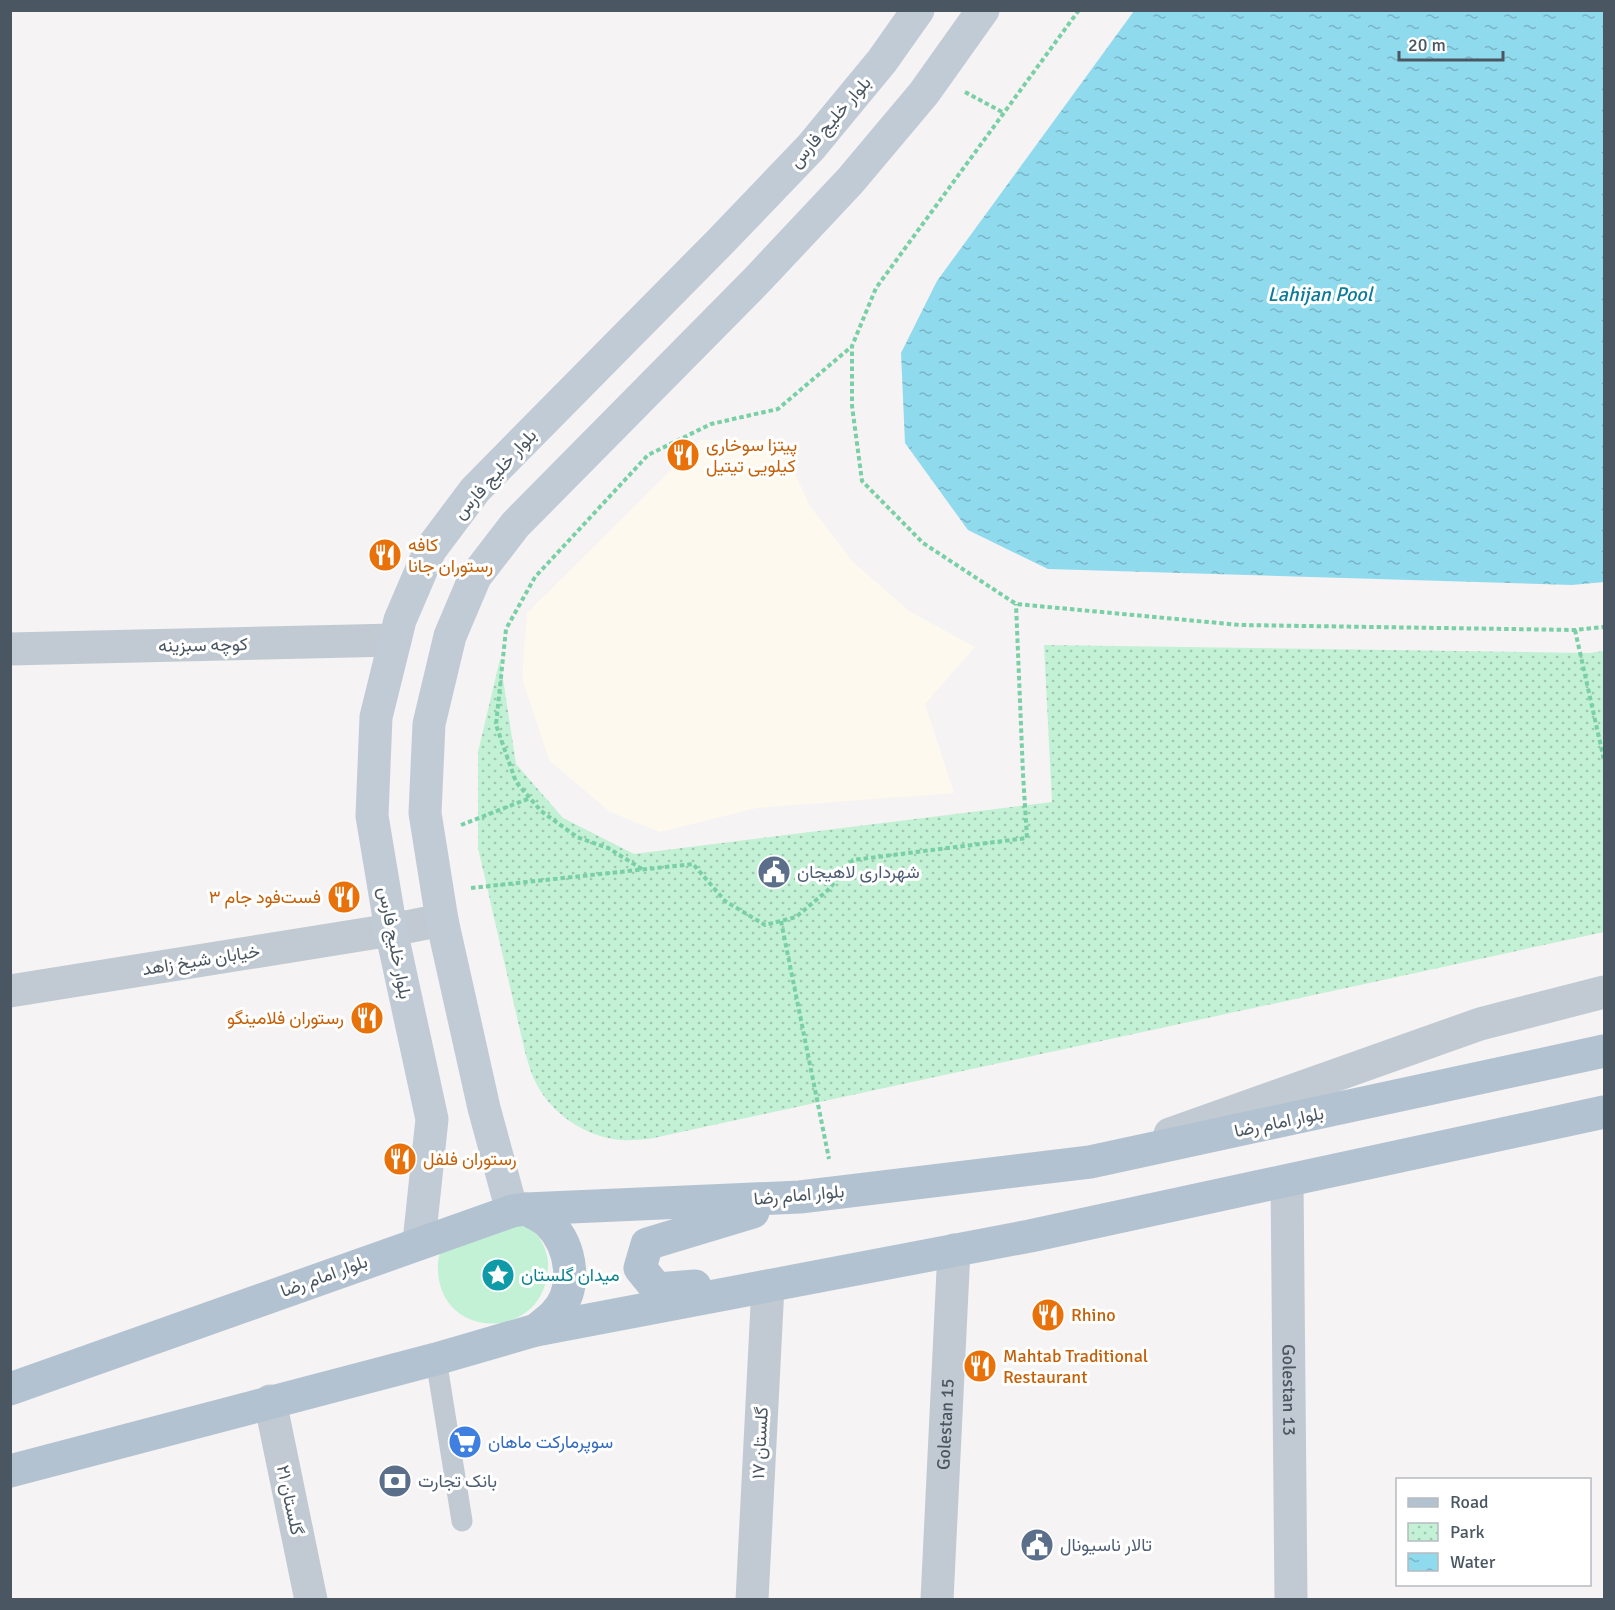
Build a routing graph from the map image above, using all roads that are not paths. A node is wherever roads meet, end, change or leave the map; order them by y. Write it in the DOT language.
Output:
graph roads {
  1 [pos="918,10"];
  2 [pos="983,10"];
  3 [pos="395,640"];
  4 [pos="10,649"];
  5 [pos="440,906"];
  6 [pos="391,930"];
  7 [pos="10,991"];
  8 [pos="1605,992"];
  9 [pos="1605,1052"];
  10 [pos="1605,1112"];
  11 [pos="1090,1162"];
  12 [pos="1287,1182"];
  13 [pos="800,1197"];
  14 [pos="519,1210"];
  15 [pos="419,1242"];
  16 [pos="954,1250"];
  17 [pos="836,1274"];
  18 [pos="768,1286"];
  19 [pos="536,1330"];
  20 [pos="436,1359"];
  21 [pos="10,1389"];
  22 [pos="270,1401"];
  23 [pos="10,1471"];
  24 [pos="462,1521"];
  25 [pos="311,1599"];
  26 [pos="752,1599"];
  27 [pos="937,1599"];
  28 [pos="1291,1599"];
  1 -- 3 [label="main road, بلوار خلیج فارس"];
  2 -- 5 [label="main road"];
  3 -- 4 [label="street, کوچه سبزینه"];
  3 -- 6 [label="main road, بلوار خلیج فارس"];
  5 -- 6 [label="street, خیابان شیخ زاهد"];
  5 -- 14 [label="main road"];
  6 -- 7 [label="street, خیابان شیخ زاهد"];
  6 -- 15 [label="main road, بلوار خلیج فارس"];
  8 -- 11 [label="street"];
  9 -- 11 [label="main road, بلوار امام رضا"];
  10 -- 12 [label="main road"];
  11 -- 13 [label="main road, بلوار امام رضا"];
  12 -- 16 [label="main road"];
  12 -- 28 [label="street, Golestan 13"];
  13 -- 14 [label="main road, بلوار امام رضا"];
  13 -- 17 [label="main road"];
  14 -- 15 [label="main road, بلوار امام رضا"];
  14 -- 19 [label="main road"];
  15 -- 21 [label="main road, بلوار امام رضا"];
  16 -- 17 [label="main road"];
  16 -- 27 [label="street, Golestan 15"];
  17 -- 18 [label="main road"];
  18 -- 19 [label="main road"];
  18 -- 26 [label="street, گلستان ۱۷"];
  19 -- 20 [label="main road"];
  20 -- 22 [label="main road"];
  20 -- 24 [label="lane"];
  22 -- 23 [label="main road"];
  22 -- 25 [label="street, گلستان ۲۱"];
}
